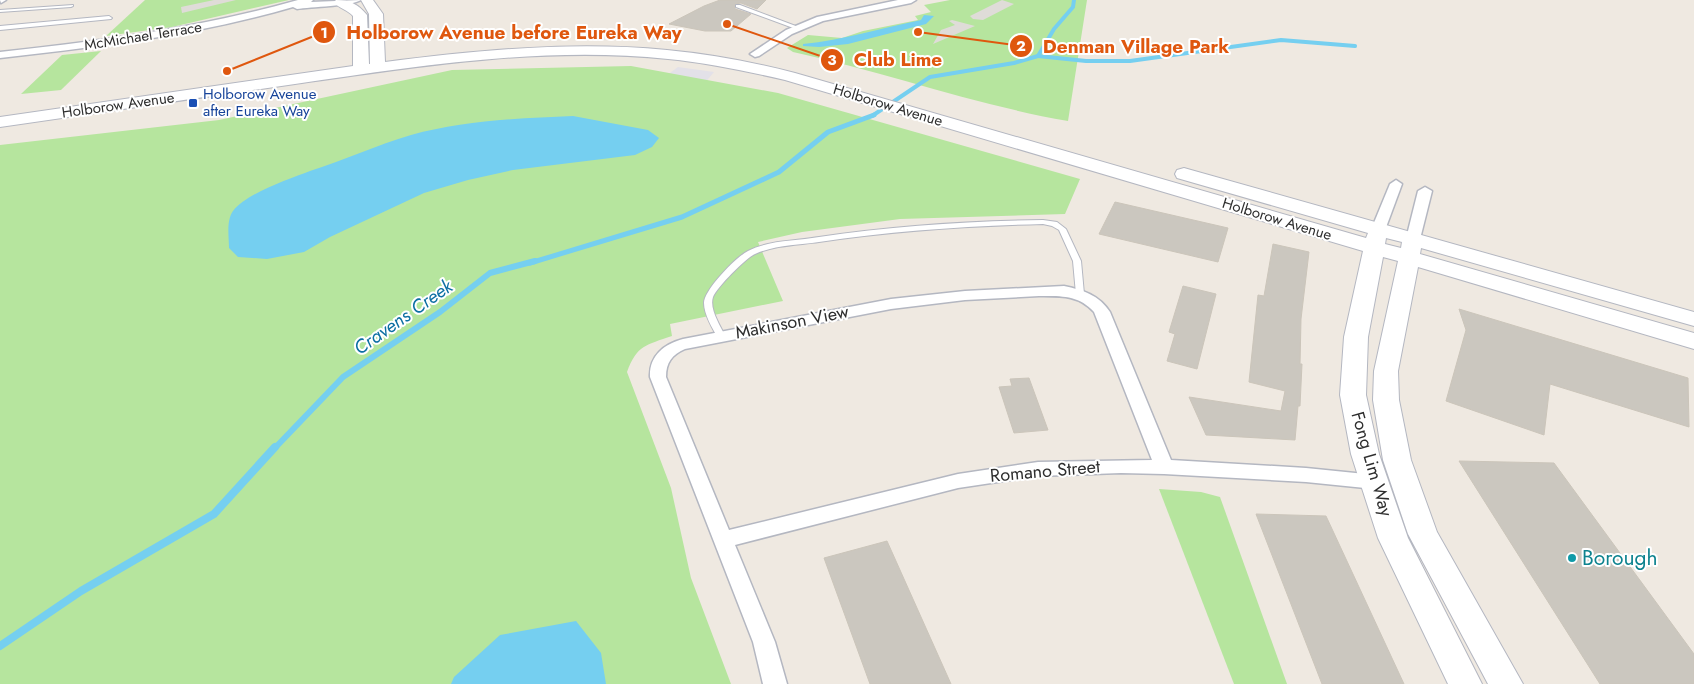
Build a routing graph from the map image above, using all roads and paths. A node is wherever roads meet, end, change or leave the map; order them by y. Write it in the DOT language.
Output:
graph roads {
  1 [pos="308,0"];
  2 [pos="326,0"];
  3 [pos="356,0"];
  4 [pos="366,0"];
  5 [pos="911,0"];
  6 [pos="339,2"];
  7 [pos="71,6"];
  8 [pos="738,6"];
  9 [pos="285,7"];
  10 [pos="0,11"];
  11 [pos="109,18"];
  12 [pos="0,28"];
  13 [pos="798,28"];
  14 [pos="755,54"];
  15 [pos="0,55"];
  16 [pos="378,62"];
  17 [pos="360,64"];
  18 [pos="739,64"];
  19 [pos="0,111"];
  20 [pos="0,122"];
  21 [pos="1396,184"];
  22 [pos="1425,191"];
  23 [pos="1375,239"];
  24 [pos="1410,249"];
  25 [pos="1080,294"];
  26 [pos="1694,319"];
  27 [pos="721,336"];
  28 [pos="1694,341"];
  29 [pos="1164,467"];
  30 [pos="1375,482"];
  31 [pos="723,540"];
  32 [pos="775,684"];
  33 [pos="1465,684"];
  34 [pos="1506,684"];
  1 -- 9 [label="street, McMichael Terrace"];
  2 -- 6 [label="street"];
  3 -- 6 [label="street, McMichael Terrace"];
  4 -- 16 [label="main road"];
  5 -- 13 [label="street"];
  6 -- 9 [label="street, McMichael Terrace"];
  6 -- 17 [label="main road"];
  7 -- 10 [label="lane"];
  8 -- 13 [label="lane"];
  9 -- 15 [label="street, McMichael Terrace"];
  11 -- 12 [label="lane"];
  13 -- 14 [label="street"];
  14 -- 16 [label="main road, Holborow Avenue"];
  14 -- 18 [label="main road"];
  14 -- 23 [label="main road, Holborow Avenue"];
  16 -- 17 [label="main road, Holborow Avenue"];
  16 -- 18 [label="main road, Holborow Avenue"];
  17 -- 19 [label="main road, Holborow Avenue"];
  17 -- 20 [label="main road, Holborow Avenue"];
  18 -- 23 [label="main road, Holborow Avenue"];
  21 -- 23 [label="street"];
  22 -- 24 [label="street"];
  23 -- 24 [label="main road, Holborow Avenue"];
  23 -- 30 [label="main road, Fong Lim Way"];
  24 -- 26 [label="main road, Holborow Avenue"];
  24 -- 28 [label="main road, Holborow Avenue"];
  24 -- 34 [label="main road, Fong Lim Way"];
  25 -- 27 [label="street, Makinson View"];
  25 -- 27 [label="lane"];
  25 -- 29 [label="street"];
  27 -- 31 [label="street, Makinson View"];
  29 -- 30 [label="street, Romano Street"];
  29 -- 31 [label="street, Romano Street"];
  30 -- 33 [label="main road, Fong Lim Way"];
  31 -- 32 [label="street, Makinson View"];
}
